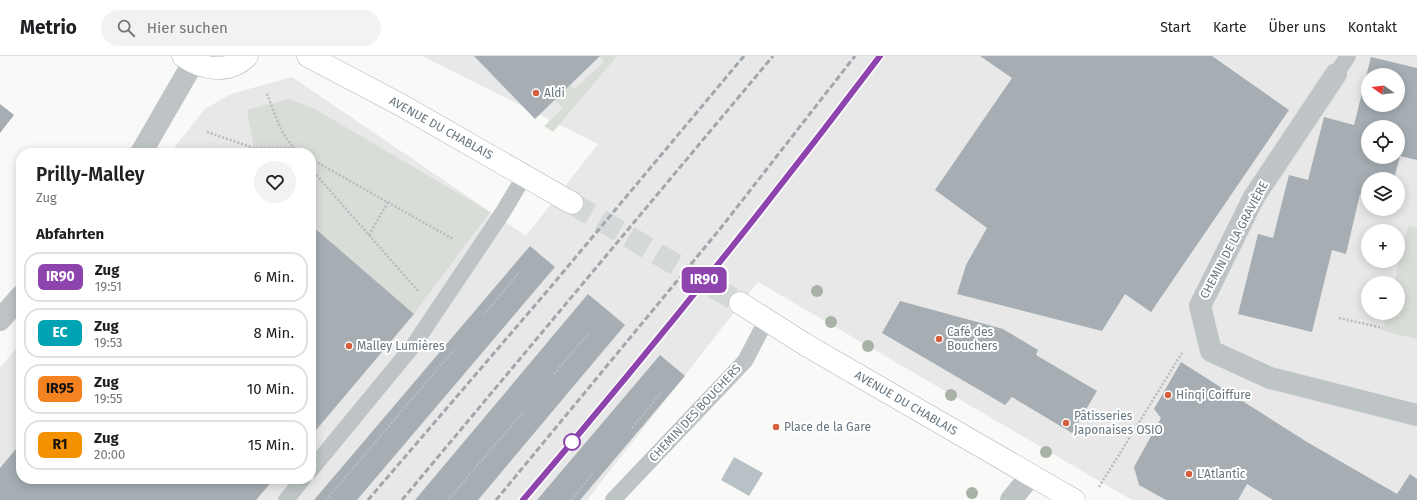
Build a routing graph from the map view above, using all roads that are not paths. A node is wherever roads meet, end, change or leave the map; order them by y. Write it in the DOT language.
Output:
graph roads {
  1 [pos="248,56"];
  2 [pos="1348,56"];
  3 [pos="188,59"];
  4 [pos="322,59"];
  5 [pos="1336,74"];
  6 [pos="143,148"];
  7 [pos="525,175"];
  8 [pos="572,203"];
  9 [pos="16,302"];
  10 [pos="740,303"];
  11 [pos="767,319"];
  12 [pos="0,320"];
  13 [pos="1417,415"];
  14 [pos="316,464"];
  15 [pos="1031,475"];
  16 [pos="299,484"];
  17 [pos="286,500"];
  18 [pos="613,500"];
  19 [pos="1011,500"];
  20 [pos="1074,500"];
  1 -- 3 [label="main road"];
  2 -- 5 [label="lane, CHEMIN DE LA GRAVIÈRE"];
  3 -- 6 [label="street"];
  4 -- 7 [label="main road, AVENUE DU CHABLAIS"];
  5 -- 13 [label="street, CHEMIN DE LA GRAVIÈRE"];
  7 -- 8 [label="main road, AVENUE DU CHABLAIS"];
  7 -- 14 [label="lane"];
  9 -- 12 [label="street"];
  10 -- 11 [label="main road, AVENUE DU CHABLAIS"];
  11 -- 15 [label="main road, AVENUE DU CHABLAIS"];
  11 -- 18 [label="lane, CHEMIN DES BOUCHERS"];
  15 -- 19 [label="street"];
  15 -- 20 [label="main road, AVENUE DU CHABLAIS"];
  16 -- 17 [label="lane"];
}
